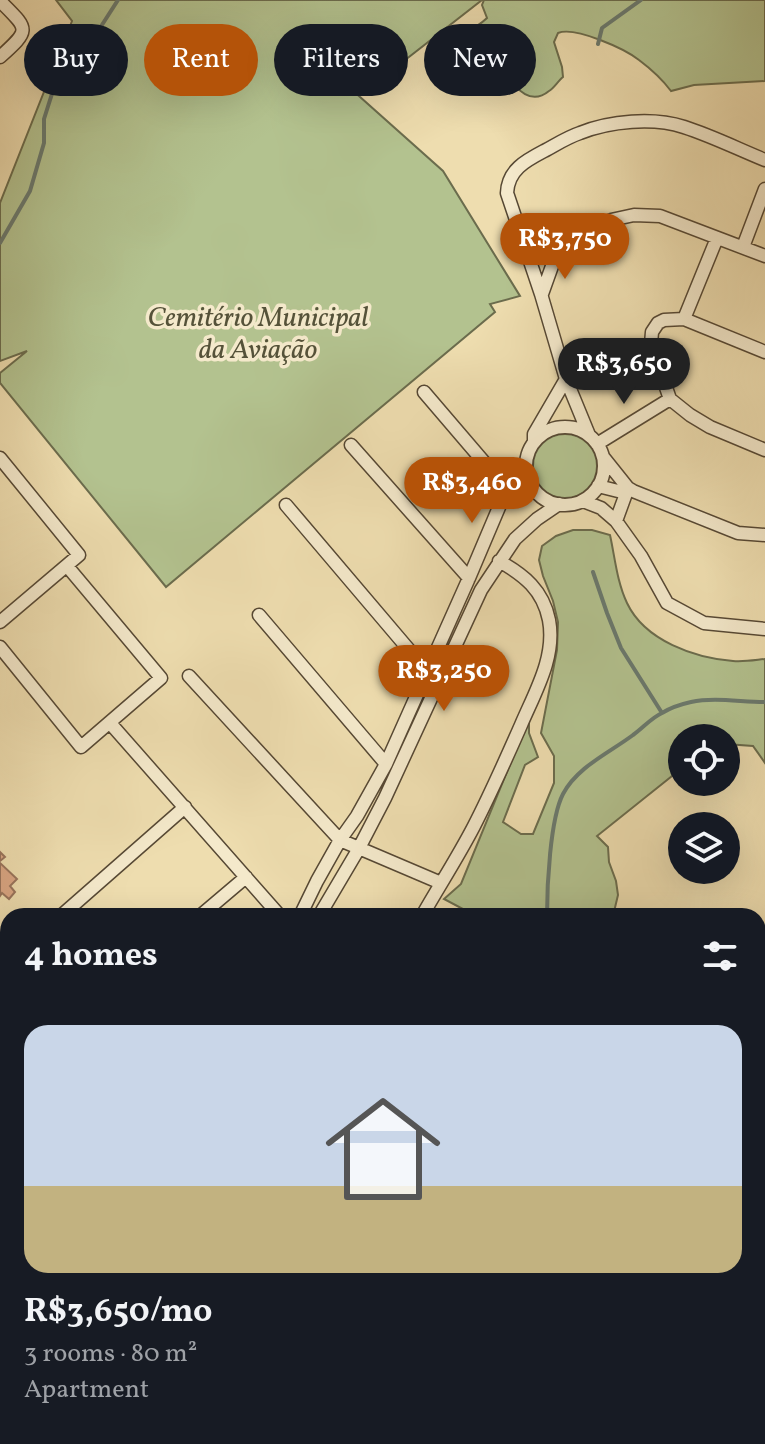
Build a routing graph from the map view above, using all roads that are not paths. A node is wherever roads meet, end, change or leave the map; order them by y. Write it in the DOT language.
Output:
graph roads {
  1 [pos="0,1"];
  2 [pos="0,57"];
  3 [pos="765,160"];
  4 [pos="765,189"];
  5 [pos="717,238"];
  6 [pos="743,247"];
  7 [pos="526,249"];
  8 [pos="556,255"];
  9 [pos="765,256"];
  10 [pos="541,294"];
  11 [pos="684,319"];
  12 [pos="765,352"];
  13 [pos="566,379"];
  14 [pos="424,392"];
  15 [pos="670,399"];
  16 [pos="593,440"];
  17 [pos="534,442"];
  18 [pos="351,445"];
  19 [pos="765,450"];
  20 [pos="0,458"];
  21 [pos="603,458"];
  22 [pos="526,467"];
  23 [pos="508,486"];
  24 [pos="598,486"];
  25 [pos="627,490"];
  26 [pos="583,501"];
  27 [pos="559,504"];
  28 [pos="286,505"];
  29 [pos="616,521"];
  30 [pos="765,535"];
  31 [pos="499,561"];
  32 [pos="67,566"];
  33 [pos="469,578"];
  34 [pos="259,615"];
  35 [pos="0,622"];
  36 [pos="765,629"];
  37 [pos="0,647"];
  38 [pos="427,671"];
  39 [pos="189,676"];
  40 [pos="110,723"];
  41 [pos="386,764"];
  42 [pos="185,807"];
  43 [pos="340,840"];
  44 [pos="358,850"];
  45 [pos="246,877"];
  46 [pos="441,883"];
  47 [pos="70,908"];
  48 [pos="209,908"];
  49 [pos="273,908"];
  50 [pos="304,908"];
  51 [pos="324,908"];
  52 [pos="427,908"];
  1 -- 2 [label="street"];
  3 -- 7 [label="street"];
  4 -- 6 [label="street"];
  5 -- 6 [label="street"];
  5 -- 8 [label="street"];
  5 -- 11 [label="street"];
  6 -- 9 [label="street"];
  7 -- 8 [label="street"];
  7 -- 10 [label="street"];
  8 -- 10 [label="street"];
  10 -- 13 [label="street"];
  11 -- 12 [label="street"];
  11 -- 15 [label="street"];
  13 -- 16 [label="street"];
  13 -- 17 [label="street"];
  14 -- 23 [label="street"];
  15 -- 16 [label="street"];
  15 -- 19 [label="street"];
  16 -- 17 [label="street"];
  16 -- 21 [label="street"];
  17 -- 22 [label="street"];
  18 -- 33 [label="street"];
  20 -- 32 [label="street"];
  21 -- 24 [label="street"];
  21 -- 25 [label="street"];
  22 -- 23 [label="street"];
  22 -- 27 [label="street"];
  23 -- 33 [label="street"];
  24 -- 25 [label="street"];
  24 -- 26 [label="street"];
  25 -- 29 [label="street"];
  25 -- 30 [label="street"];
  26 -- 27 [label="street"];
  26 -- 29 [label="street"];
  27 -- 31 [label="street"];
  28 -- 38 [label="street"];
  29 -- 36 [label="street"];
  31 -- 44 [label="street"];
  31 -- 46 [label="street"];
  32 -- 35 [label="street"];
  32 -- 40 [label="street"];
  33 -- 38 [label="street"];
  34 -- 41 [label="street"];
  37 -- 40 [label="street"];
  38 -- 41 [label="street"];
  39 -- 43 [label="street"];
  40 -- 42 [label="street"];
  41 -- 43 [label="street"];
  42 -- 45 [label="street"];
  42 -- 47 [label="street"];
  43 -- 44 [label="street"];
  43 -- 50 [label="street"];
  44 -- 46 [label="street"];
  44 -- 51 [label="street"];
  45 -- 48 [label="street"];
  45 -- 49 [label="street"];
  46 -- 52 [label="street"];
}
